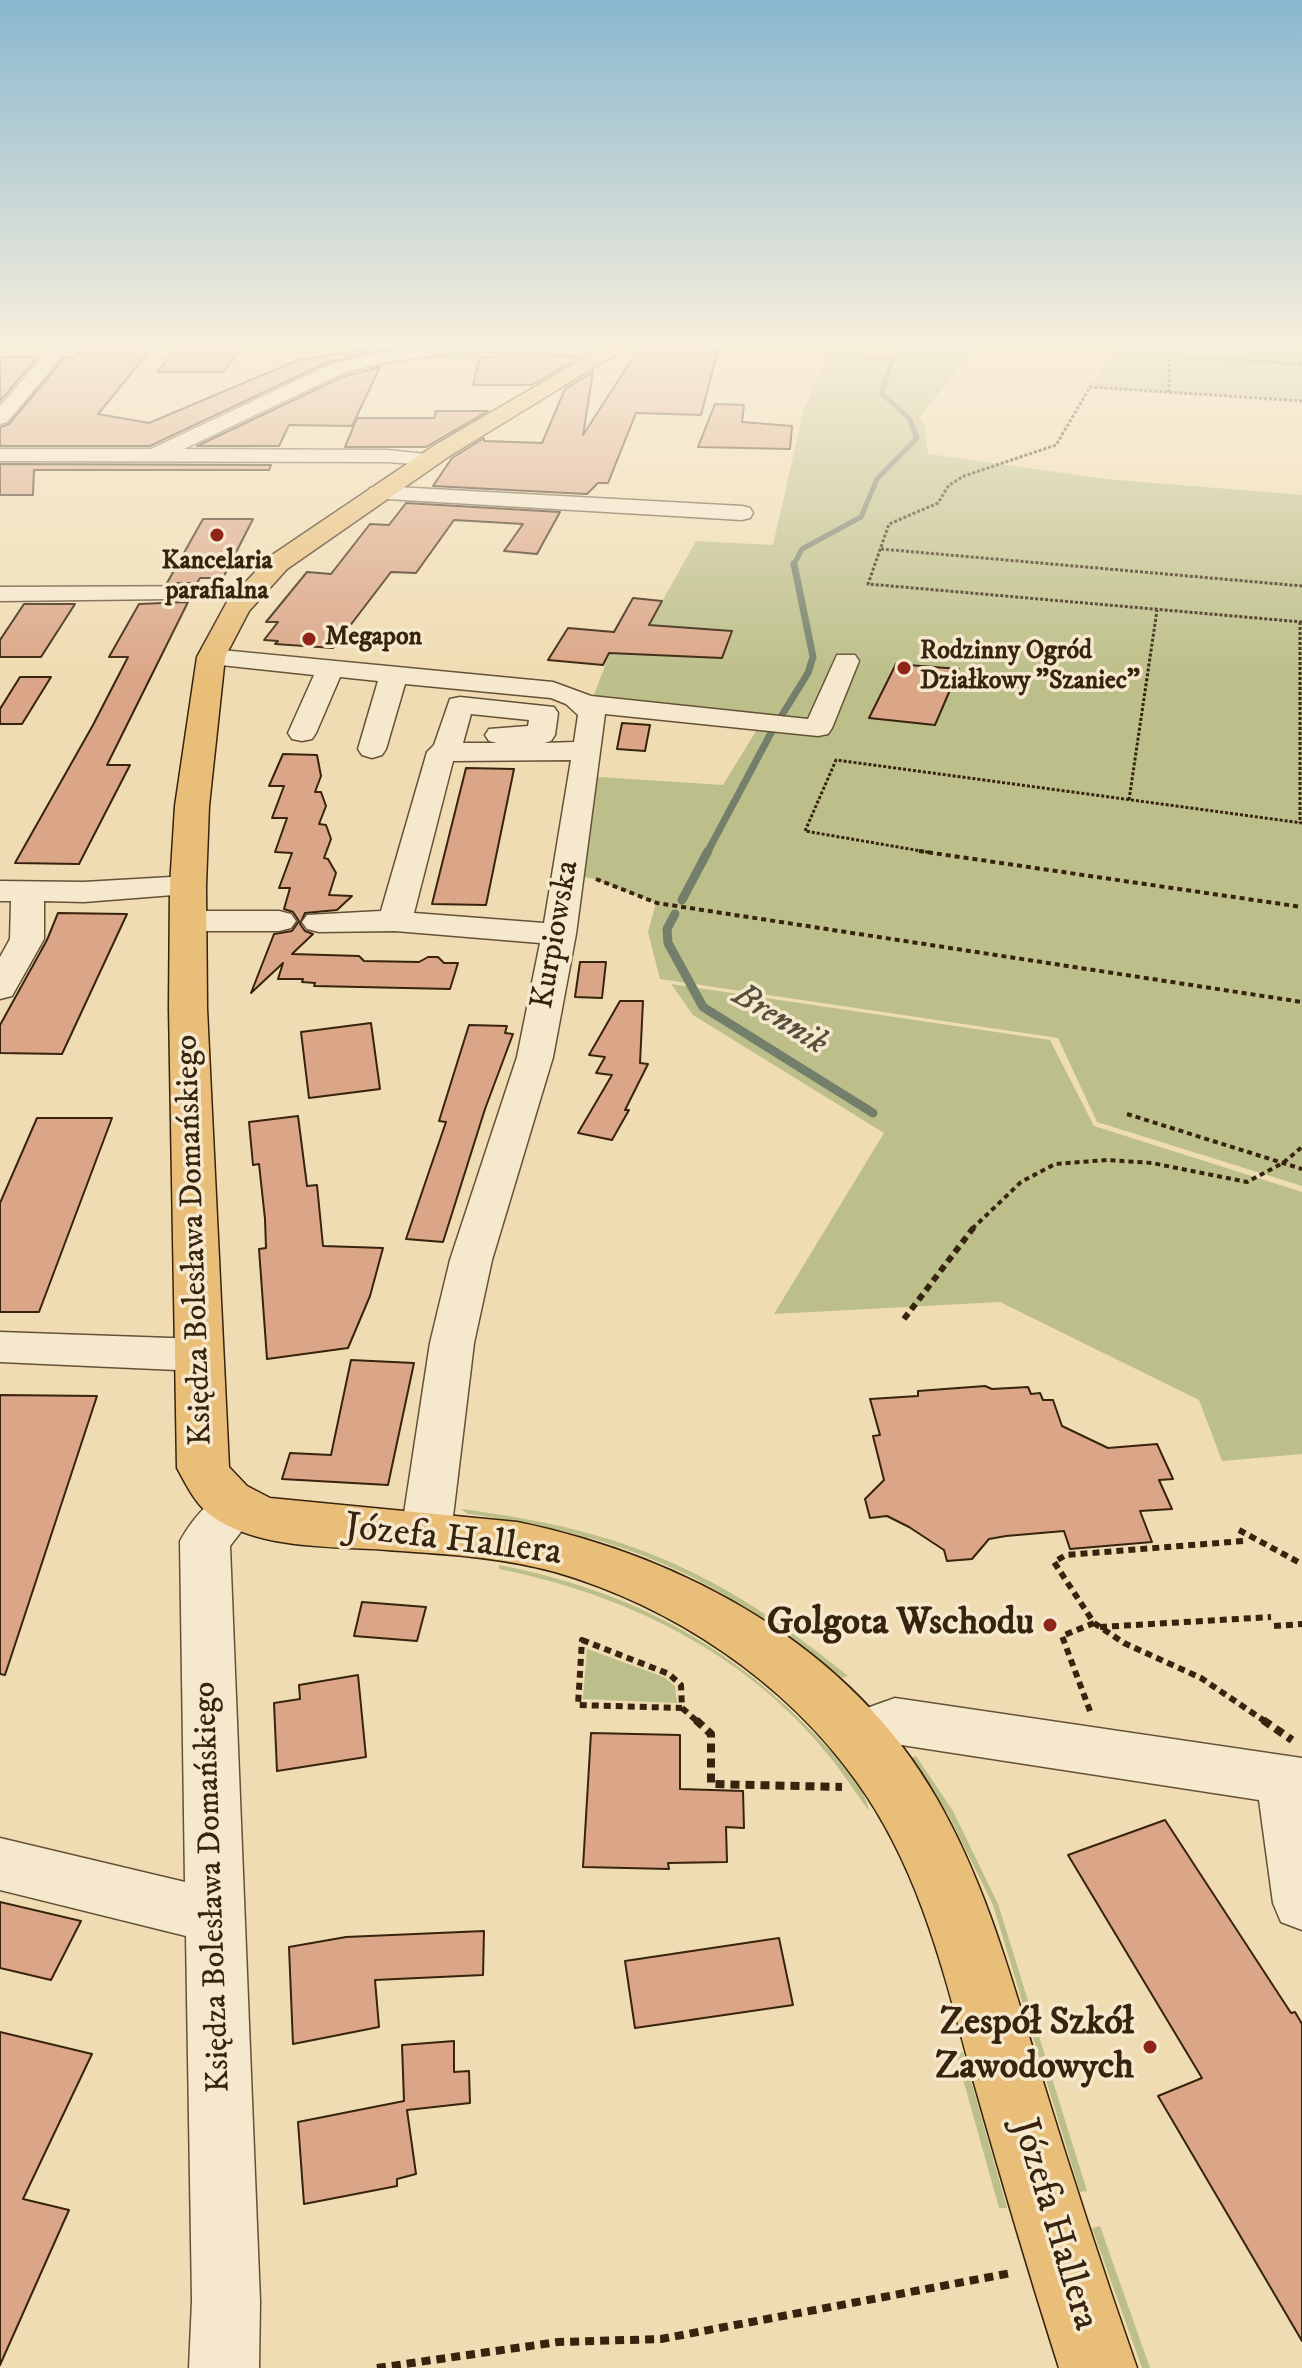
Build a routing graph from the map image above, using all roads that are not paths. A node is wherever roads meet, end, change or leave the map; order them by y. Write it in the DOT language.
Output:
graph roads {
  1 [pos="200,457"];
  2 [pos="433,457"];
  3 [pos="429,459"];
  4 [pos="0,475"];
  5 [pos="296,476"];
  6 [pos="378,493"];
  7 [pos="742,513"];
  8 [pos="249,593"];
  9 [pos="0,594"];
  10 [pos="211,657"];
  11 [pos="846,661"];
  12 [pos="331,668"];
  13 [pos="394,674"];
  14 [pos="586,704"];
  15 [pos="302,733"];
  16 [pos="372,749"];
  17 [pos="587,751"];
  18 [pos="14,891"];
  19 [pos="188,903"];
  20 [pos="279,921"];
  21 [pos="395,921"];
  22 [pos="319,922"];
  23 [pos="559,934"];
  24 [pos="0,989"];
  25 [pos="0,1347"];
  26 [pos="199,1355"];
  27 [pos="236,1507"];
  28 [pos="426,1533"];
  29 [pos="851,1761"];
  30 [pos="1295,1769"];
  31 [pos="0,1864"];
  32 [pos="1302,1903"];
  33 [pos="214,1916"];
  34 [pos="224,2368"];
  35 [pos="1098,2368"];
  1 -- 3 [label="street"];
  2 -- 3 [label="main road, Księdza Bolesława Domańskiego"];
  3 -- 6 [label="main road, Księdza Bolesława Domańskiego"];
  4 -- 5 [label="street"];
  6 -- 7 [label="street"];
  6 -- 8 [label="main road, Księdza Bolesława Domańskiego"];
  8 -- 9 [label="street"];
  8 -- 10 [label="main road, Księdza Bolesława Domańskiego"];
  10 -- 12 [label="street"];
  10 -- 19 [label="main road, Księdza Bolesława Domańskiego"];
  11 -- 14 [label="street"];
  12 -- 13 [label="street"];
  12 -- 15 [label="street"];
  13 -- 14 [label="street"];
  13 -- 16 [label="street"];
  14 -- 17 [label="street, Kurpiowska"];
  17 -- 21 [label="street"];
  17 -- 23 [label="street, Kurpiowska"];
  18 -- 19 [label="street"];
  18 -- 24 [label="street"];
  19 -- 20 [label="street"];
  19 -- 26 [label="main road, Księdza Bolesława Domańskiego"];
  21 -- 22 [label="street"];
  21 -- 23 [label="street"];
  23 -- 28 [label="street, Kurpiowska"];
  25 -- 26 [label="street"];
  26 -- 27 [label="main road, Księdza Bolesława Domańskiego"];
  27 -- 28 [label="main road, Józefa Hallera"];
  27 -- 33 [label="street, Księdza Bolesława Domańskiego"];
  28 -- 29 [label="main road, Józefa Hallera"];
  29 -- 30 [label="street"];
  29 -- 35 [label="main road, Józefa Hallera"];
  30 -- 32 [label="street"];
  31 -- 33 [label="street"];
  33 -- 34 [label="street, Księdza Bolesława Domańskiego"];
}
